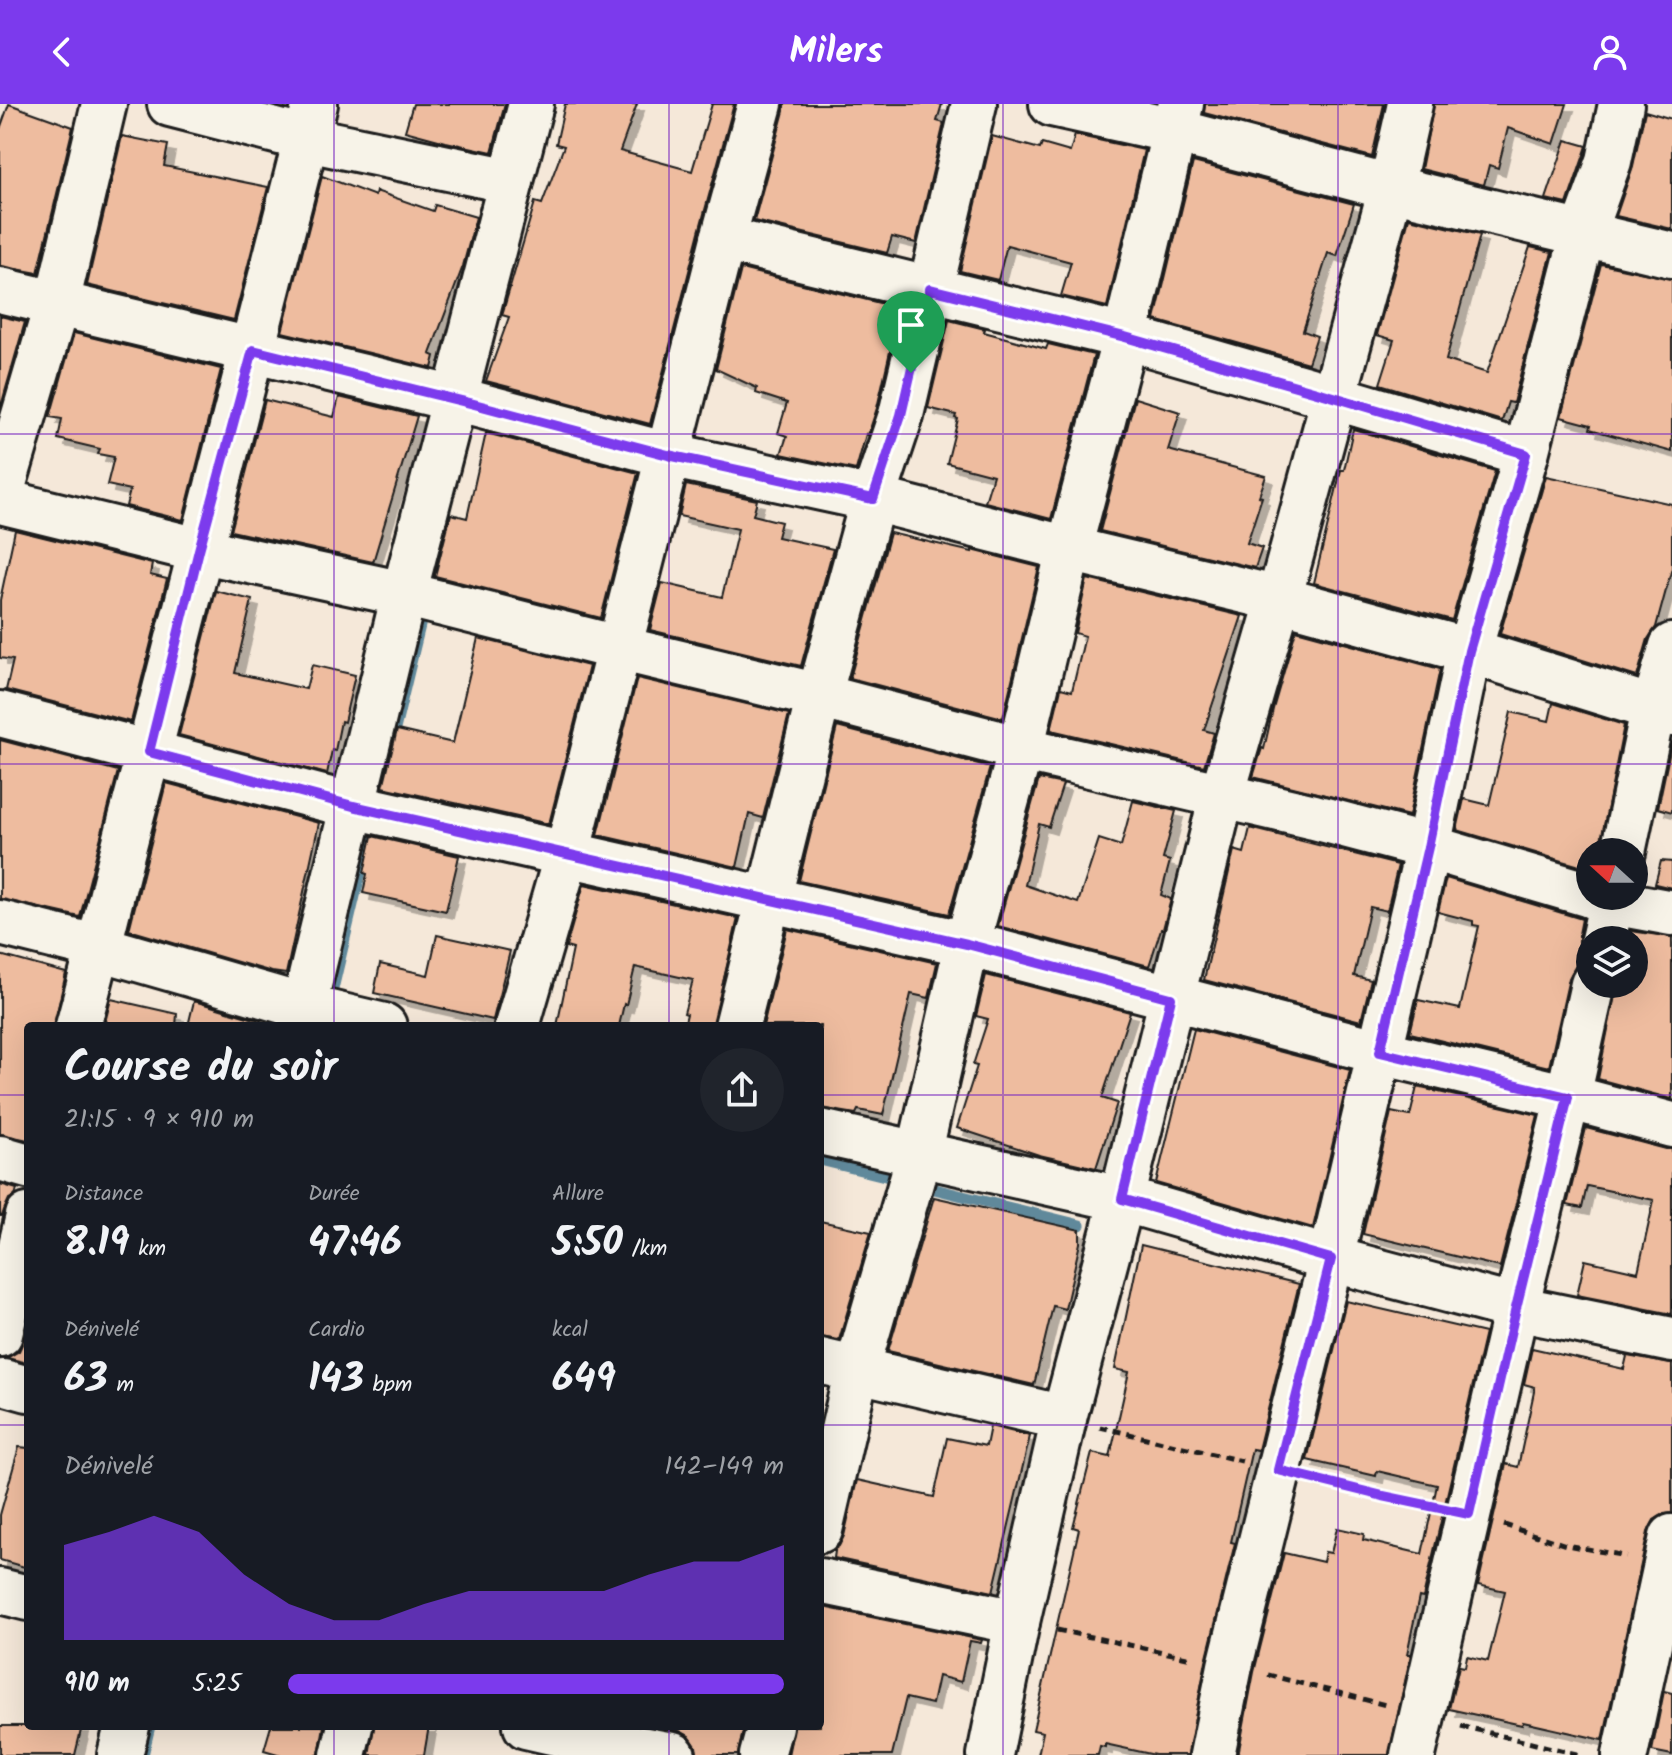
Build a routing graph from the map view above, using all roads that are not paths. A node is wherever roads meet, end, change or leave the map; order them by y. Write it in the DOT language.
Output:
graph roads {
  1 [pos="104,104"];
  2 [pos="170,104"];
  3 [pos="531,104"];
  4 [pos="760,104"];
  5 [pos="974,104"];
  6 [pos="1052,104"];
  7 [pos="1410,104"];
  8 [pos="1621,104"];
  9 [pos="1178,118"];
  10 [pos="311,122"];
  11 [pos="511,181"];
  12 [pos="1391,188"];
  13 [pos="1583,233"];
  14 [pos="723,239"];
  15 [pos="1672,255"];
  16 [pos="930,289"];
  17 [pos="0,290"];
  18 [pos="57,303"];
  19 [pos="1125,337"];
  20 [pos="253,350"];
  21 [pos="1334,397"];
  22 [pos="455,399"];
  23 [pos="1526,454"];
  24 [pos="668,455"];
  25 [pos="0,499"];
  26 [pos="873,499"];
  27 [pos="1069,549"];
  28 [pos="199,550"];
  29 [pos="404,594"];
  30 [pos="1279,599"];
  31 [pos="1672,646"];
  32 [pos="618,648"];
  33 [pos="1469,651"];
  34 [pos="819,696"];
  35 [pos="1663,712"];
  36 [pos="0,714"];
  37 [pos="1021,749"];
  38 [pos="149,752"];
  39 [pos="1222,795"];
  40 [pos="353,806"];
  41 [pos="1627,838"];
  42 [pos="1428,847"];
  43 [pos="567,854"];
  44 [pos="1576,897"];
  45 [pos="768,900"];
  46 [pos="1642,910"];
  47 [pos="1672,913"];
  48 [pos="0,923"];
  49 [pos="967,944"];
  50 [pos="100,948"];
  51 [pos="1171,998"];
  52 [pos="1590,998"];
  53 [pos="302,1016"];
  54 [pos="79,1022"];
  55 [pos="351,1022"];
  56 [pos="518,1022"];
  57 [pos="738,1022"];
  58 [pos="1380,1052"];
  59 [pos="1568,1097"];
  60 [pos="1672,1125"];
  61 [pos="824,1133"];
  62 [pos="919,1155"];
  63 [pos="0,1158"];
  64 [pos="24,1165"];
  65 [pos="1122,1199"];
  66 [pos="24,1233"];
  67 [pos="1331,1259"];
  68 [pos="1516,1308"];
  69 [pos="0,1334"];
  70 [pos="1672,1340"];
  71 [pos="839,1365"];
  72 [pos="1064,1418"];
  73 [pos="824,1495"];
  74 [pos="1669,1550"];
  75 [pos="824,1582"];
  76 [pos="0,1591"];
  77 [pos="24,1597"];
  78 [pos="1017,1622"];
  79 [pos="126,1730"];
  80 [pos="349,1730"];
  81 [pos="769,1730"];
  82 [pos="552,1735"];
  83 [pos="1418,1735"];
  84 [pos="120,1755"];
  85 [pos="343,1755"];
  86 [pos="673,1755"];
  87 [pos="762,1755"];
  88 [pos="990,1755"];
  89 [pos="1212,1755"];
  90 [pos="1625,1755"];
  1 -- 18 [label="street"];
  2 -- 10 [label="street"];
  3 -- 11 [label="street"];
  4 -- 14 [label="street"];
  5 -- 16 [label="street"];
  6 -- 9 [label="street"];
  7 -- 12 [label="street"];
  8 -- 13 [label="street"];
  9 -- 12 [label="street"];
  9 -- 19 [label="street"];
  10 -- 11 [label="street"];
  10 -- 20 [label="street"];
  11 -- 22 [label="street"];
  12 -- 13 [label="street"];
  12 -- 21 [label="street"];
  13 -- 15 [label="street"];
  13 -- 23 [label="street"];
  14 -- 16 [label="street"];
  14 -- 24 [label="street"];
  16 -- 19 [label="street"];
  16 -- 26 [label="street"];
  17 -- 18 [label="street"];
  18 -- 20 [label="street"];
  18 -- 25 [label="street"];
  19 -- 21 [label="street"];
  19 -- 27 [label="street"];
  20 -- 22 [label="street"];
  20 -- 28 [label="street"];
  21 -- 23 [label="street"];
  21 -- 30 [label="street"];
  22 -- 24 [label="street"];
  22 -- 29 [label="street"];
  23 -- 33 [label="street"];
  24 -- 26 [label="street"];
  24 -- 32 [label="street"];
  25 -- 28 [label="street"];
  26 -- 27 [label="street"];
  26 -- 34 [label="street"];
  27 -- 30 [label="street"];
  27 -- 37 [label="street"];
  28 -- 29 [label="street"];
  28 -- 38 [label="street"];
  29 -- 32 [label="street"];
  29 -- 40 [label="street"];
  30 -- 33 [label="street"];
  30 -- 39 [label="street"];
  31 -- 35 [label="street"];
  32 -- 34 [label="street"];
  32 -- 43 [label="street"];
  33 -- 35 [label="street"];
  33 -- 42 [label="street"];
  34 -- 37 [label="street"];
  34 -- 45 [label="street"];
  35 -- 41 [label="street"];
  36 -- 38 [label="street"];
  37 -- 39 [label="street"];
  37 -- 49 [label="street"];
  38 -- 40 [label="street"];
  38 -- 50 [label="street"];
  39 -- 42 [label="street"];
  39 -- 51 [label="street"];
  40 -- 43 [label="street"];
  40 -- 53 [label="street"];
  42 -- 44 [label="street"];
  42 -- 58 [label="street"];
  43 -- 45 [label="street"];
  43 -- 56 [label="street"];
  45 -- 49 [label="street"];
  45 -- 57 [label="street"];
  46 -- 47 [label="street"];
  48 -- 50 [label="street"];
  49 -- 51 [label="street"];
  49 -- 62 [label="street"];
  50 -- 53 [label="street"];
  50 -- 54 [label="street"];
  51 -- 58 [label="street"];
  51 -- 65 [label="street"];
  52 -- 59 [label="street"];
  53 -- 55 [label="street"];
  58 -- 59 [label="street"];
  58 -- 67 [label="street"];
  59 -- 60 [label="street"];
  59 -- 68 [label="street"];
  61 -- 62 [label="street"];
  62 -- 65 [label="street"];
  62 -- 71 [label="street"];
  63 -- 64 [label="street"];
  65 -- 67 [label="street"];
  65 -- 72 [label="street"];
  66 -- 69 [label="street"];
  67 -- 68 [label="street"];
  67 -- 89 [label="street"];
  68 -- 70 [label="street"];
  68 -- 83 [label="street"];
  71 -- 72 [label="street"];
  71 -- 73 [label="street"];
  72 -- 78 [label="street"];
  74 -- 90 [label="street"];
  75 -- 78 [label="street"];
  76 -- 77 [label="street"];
  78 -- 88 [label="street"];
  79 -- 84 [label="street"];
  80 -- 85 [label="street"];
  81 -- 87 [label="street"];
  82 -- 86 [label="street"];
}
